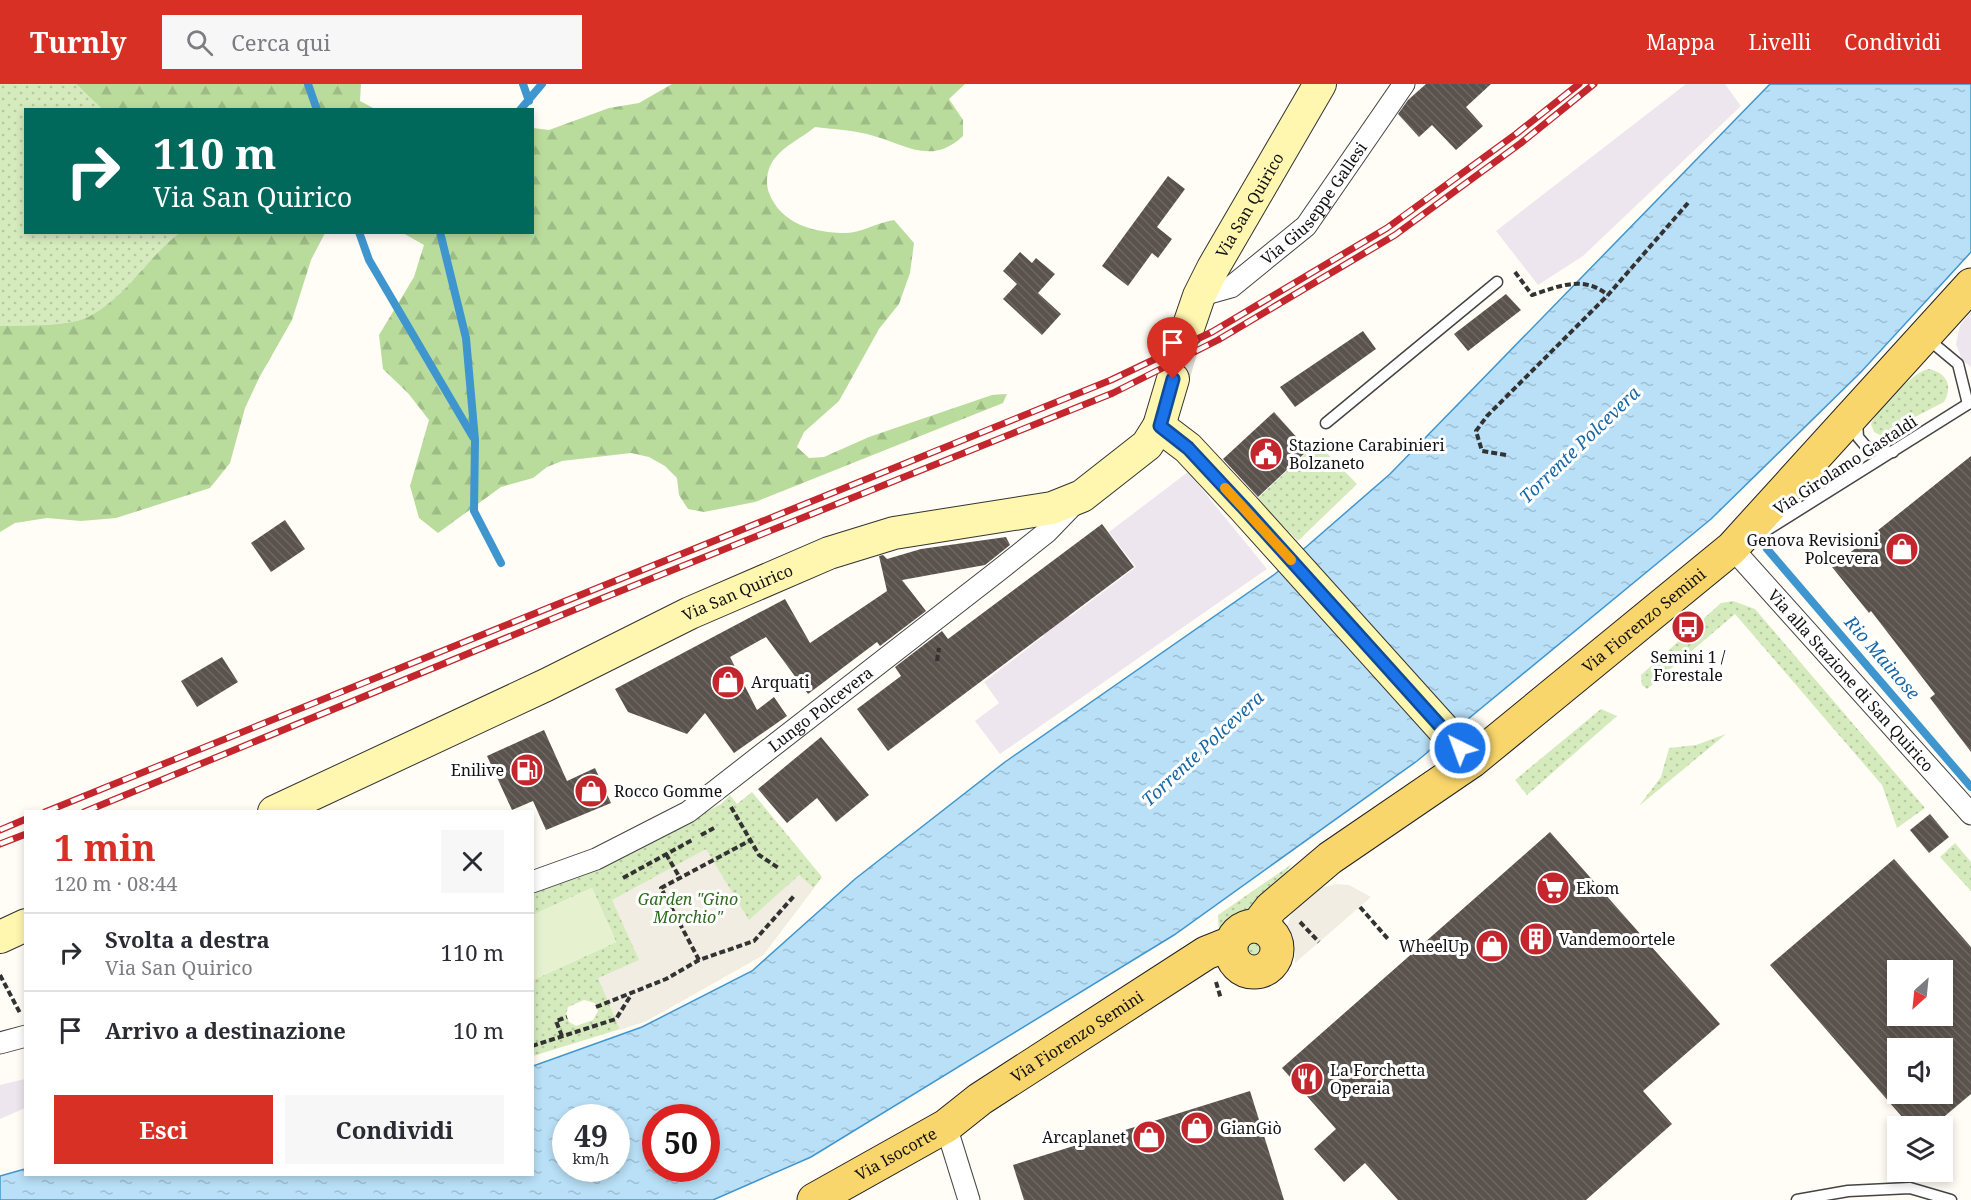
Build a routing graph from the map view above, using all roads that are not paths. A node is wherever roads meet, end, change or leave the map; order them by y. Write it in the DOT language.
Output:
graph roads {
  1 [pos="1320,84"];
  2 [pos="1404,84"];
  3 [pos="1497,282"];
  4 [pos="1971,285"];
  5 [pos="1199,296"];
  6 [pos="1187,331"];
  7 [pos="1924,336"];
  8 [pos="1173,379"];
  9 [pos="1970,403"];
  10 [pos="1856,413"];
  11 [pos="1326,423"];
  12 [pos="1160,426"];
  13 [pos="1893,452"];
  14 [pos="1082,496"];
  15 [pos="1732,549"];
  16 [pos="1472,761"];
  17 [pos="278,810"];
  18 [pos="1971,814"];
  19 [pos="534,881"];
  20 [pos="24,927"];
  21 [pos="0,937"];
  22 [pos="24,1037"];
  23 [pos="0,1043"];
  24 [pos="946,1126"];
  25 [pos="814,1200"];
  26 [pos="969,1200"];
  27 [pos="1797,1200"];
  28 [pos="1952,1200"];
  1 -- 5 [label="main road, Via San Quirico"];
  2 -- 5 [label="street, Via Giuseppe Gallesi"];
  3 -- 11 [label="lane"];
  4 -- 7 [label="main road, Via Fiorenzo Semini"];
  5 -- 6 [label="main road, Via San Quirico"];
  7 -- 9 [label="lane"];
  7 -- 10 [label="main road, Via Fiorenzo Semini"];
  8 -- 12 [label="main road, Via San Quirico"];
  9 -- 13 [label="lane, Via Girolamo Gastaldi"];
  10 -- 13 [label="lane"];
  10 -- 15 [label="main road, Via Fiorenzo Semini"];
  12 -- 14 [label="main road, Via San Quirico"];
  12 -- 16 [label="main road"];
  13 -- 15 [label="lane, Via Girolamo Gastaldi"];
  14 -- 17 [label="main road, Via San Quirico"];
  14 -- 19 [label="street, Lungo Polcevera"];
  15 -- 16 [label="main road, Via Fiorenzo Semini"];
  15 -- 18 [label="street, Via alla Stazione di San Quirico"];
  16 -- 24 [label="main road, Via Fiorenzo Semini"];
  20 -- 21 [label="main road"];
  22 -- 23 [label="street"];
  24 -- 25 [label="main road, Via Isocorte"];
  24 -- 26 [label="street"];
  27 -- 28 [label="lane"];
}
